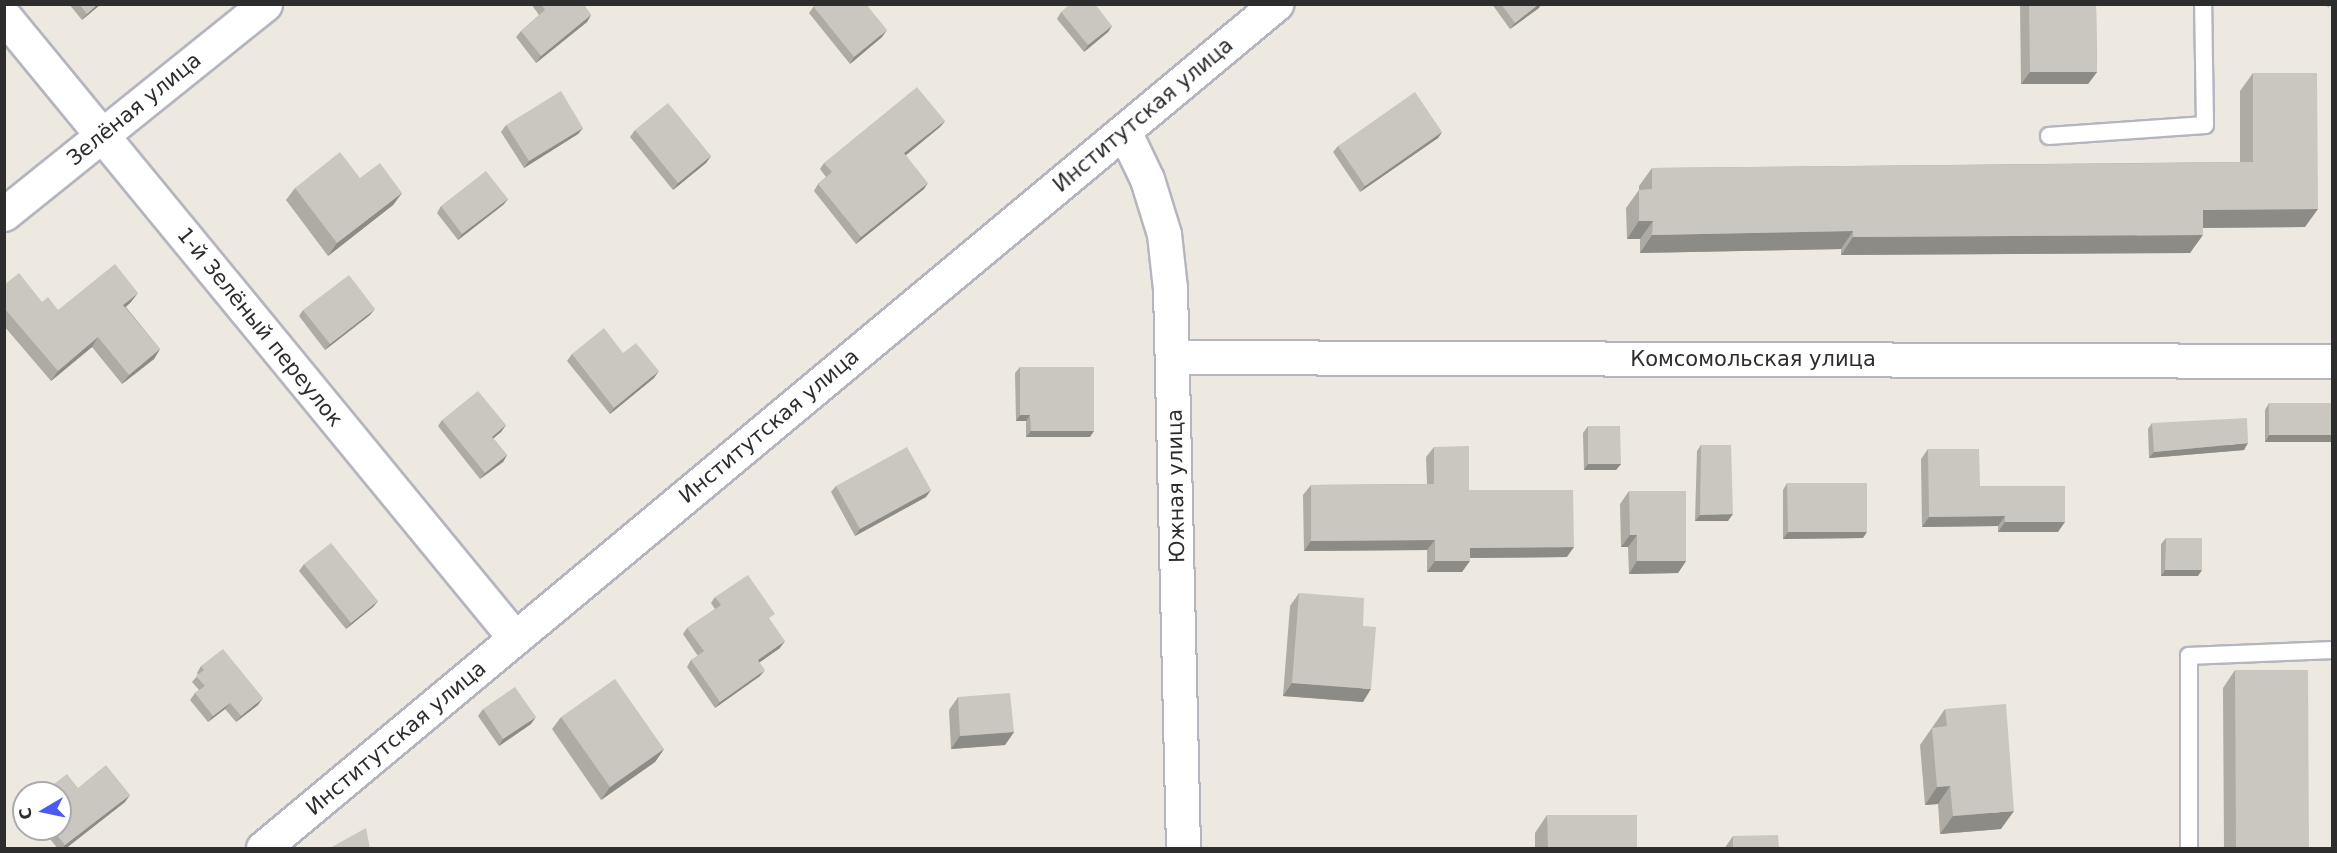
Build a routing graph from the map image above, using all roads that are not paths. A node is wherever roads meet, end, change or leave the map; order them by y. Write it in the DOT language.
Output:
graph roads {
  1 [pos="265,4"];
  2 [pos="1276,4"];
  3 [pos="2203,4"];
  4 [pos="4,16"];
  5 [pos="1124,131"];
  6 [pos="103,134"];
  7 [pos="2049,136"];
  8 [pos="4,214"];
  9 [pos="1173,357"];
  10 [pos="2332,361"];
  11 [pos="515,639"];
  12 [pos="2332,650"];
  13 [pos="263,849"];
  14 [pos="1184,849"];
  15 [pos="2189,849"];
  1 -- 6 [label="street, Зелёная улица"];
  2 -- 5 [label="street, Институтская улица"];
  3 -- 7 [label="lane"];
  4 -- 6 [label="street, 1-й Зелёный переулок"];
  5 -- 9 [label="street, Южная улица"];
  5 -- 11 [label="street, Институтская улица"];
  6 -- 8 [label="street, Зелёная улица"];
  6 -- 11 [label="street, 1-й Зелёный переулок"];
  9 -- 10 [label="street, Комсомольская улица"];
  9 -- 14 [label="street, Южная улица"];
  11 -- 13 [label="street, Институтская улица"];
  12 -- 15 [label="lane"];
}
